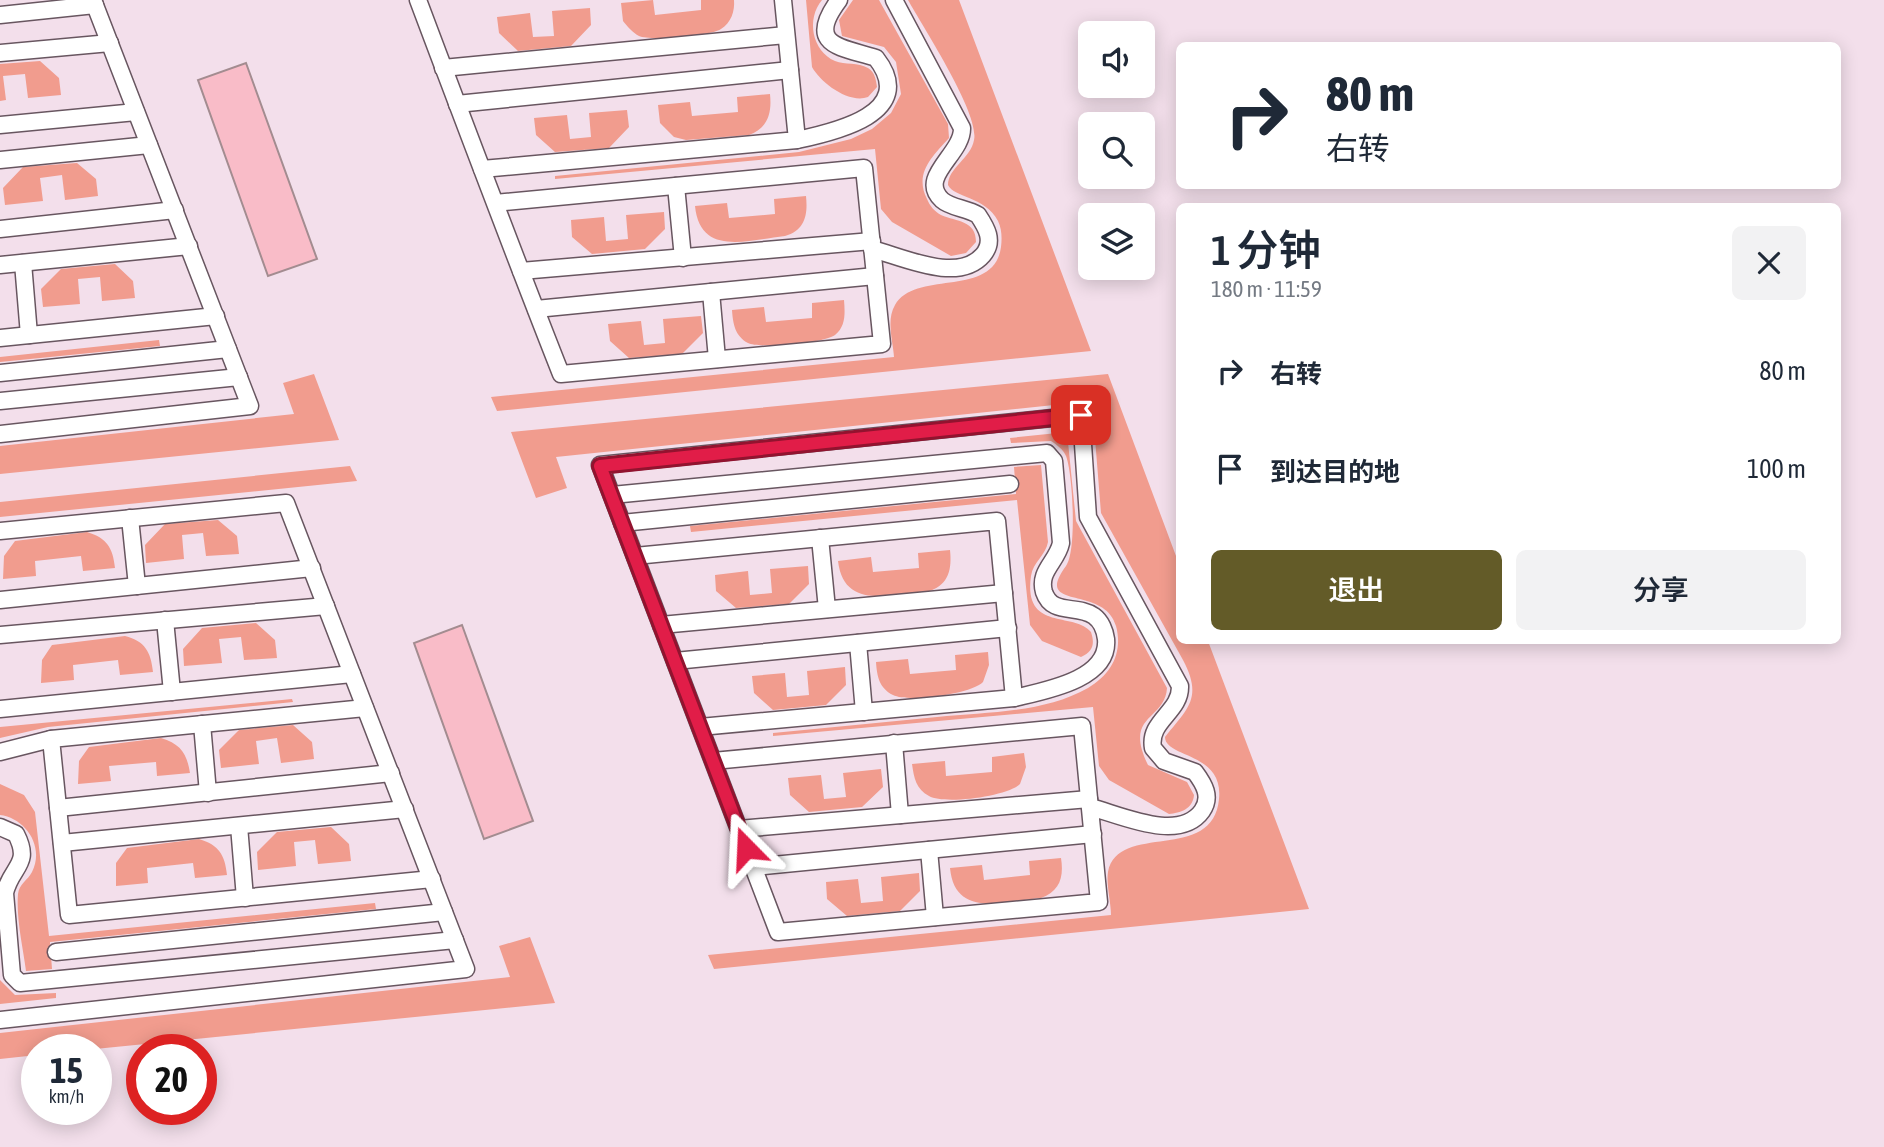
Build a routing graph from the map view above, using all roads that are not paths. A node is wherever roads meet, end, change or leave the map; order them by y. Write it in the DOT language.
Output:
graph roads {
  1 [pos="418,0"];
  2 [pos="783,0"];
  3 [pos="839,0"];
  4 [pos="894,0"];
  5 [pos="94,3"];
  6 [pos="0,15"];
  7 [pos="786,35"];
  8 [pos="110,43"];
  9 [pos="0,53"];
  10 [pos="443,68"];
  11 [pos="790,71"];
  12 [pos="457,104"];
  13 [pos="136,111"];
  14 [pos="0,125"];
  15 [pos="797,139"];
  16 [pos="149,145"];
  17 [pos="0,160"];
  18 [pos="482,169"];
  19 [pos="676,186"];
  20 [pos="495,203"];
  21 [pos="175,210"];
  22 [pos="0,229"];
  23 [pos="872,245"];
  24 [pos="188,246"];
  25 [pos="682,258"];
  26 [pos="23,263"];
  27 [pos="0,265"];
  28 [pos="521,271"];
  29 [pos="875,276"];
  30 [pos="711,292"];
  31 [pos="536,310"];
  32 [pos="216,316"];
  33 [pos="29,335"];
  34 [pos="0,338"];
  35 [pos="228,349"];
  36 [pos="717,359"];
  37 [pos="0,373"];
  38 [pos="239,377"];
  39 [pos="0,401"];
  40 [pos="0,434"];
  41 [pos="1010,484"];
  42 [pos="612,495"];
  43 [pos="130,519"];
  44 [pos="622,523"];
  45 [pos="0,531"];
  46 [pos="820,538"];
  47 [pos="635,556"];
  48 [pos="312,568"];
  49 [pos="136,586"];
  50 [pos="1004,593"];
  51 [pos="0,600"];
  52 [pos="326,606"];
  53 [pos="827,610"];
  54 [pos="165,621"];
  55 [pos="661,625"];
  56 [pos="1008,628"];
  57 [pos="0,635"];
  58 [pos="858,643"];
  59 [pos="675,662"];
  60 [pos="352,674"];
  61 [pos="172,692"];
  62 [pos="1014,698"];
  63 [pos="365,708"];
  64 [pos="0,709"];
  65 [pos="864,712"];
  66 [pos="202,724"];
  67 [pos="700,727"];
  68 [pos="51,739"];
  69 [pos="894,743"];
  70 [pos="0,752"];
  71 [pos="713,761"];
  72 [pos="391,773"];
  73 [pos="208,793"];
  74 [pos="1090,803"];
  75 [pos="58,808"];
  76 [pos="405,809"];
  77 [pos="900,815"];
  78 [pos="239,826"];
  79 [pos="0,827"];
  80 [pos="739,829"];
  81 [pos="1093,834"];
  82 [pos="62,843"];
  83 [pos="929,850"];
  84 [pos="753,867"];
  85 [pos="432,879"];
  86 [pos="245,898"];
  87 [pos="444,912"];
  88 [pos="935,917"];
  89 [pos="455,940"];
  90 [pos="57,952"];
  91 [pos="0,1020"];
  1 -- 10 [label="lane"];
  2 -- 7 [label="lane"];
  3 -- 15 [label="lane"];
  4 -- 23 [label="lane"];
  5 -- 6 [label="lane"];
  5 -- 8 [label="lane"];
  7 -- 10 [label="lane"];
  7 -- 11 [label="lane"];
  8 -- 9 [label="lane"];
  8 -- 13 [label="lane"];
  10 -- 12 [label="lane"];
  11 -- 12 [label="lane"];
  11 -- 15 [label="lane"];
  12 -- 18 [label="lane"];
  13 -- 14 [label="lane"];
  13 -- 16 [label="lane"];
  15 -- 18 [label="lane"];
  16 -- 17 [label="lane"];
  16 -- 21 [label="lane"];
  18 -- 20 [label="lane"];
  19 -- 20 [label="lane"];
  19 -- 23 [label="lane"];
  19 -- 25 [label="lane"];
  20 -- 28 [label="lane"];
  21 -- 22 [label="lane"];
  21 -- 24 [label="lane"];
  23 -- 25 [label="lane"];
  23 -- 29 [label="lane"];
  24 -- 26 [label="lane"];
  24 -- 32 [label="lane"];
  25 -- 28 [label="lane"];
  26 -- 27 [label="lane"];
  26 -- 33 [label="lane"];
  28 -- 31 [label="lane"];
  29 -- 30 [label="lane"];
  29 -- 36 [label="lane"];
  30 -- 31 [label="lane"];
  30 -- 36 [label="lane"];
  31 -- 36 [label="lane"];
  32 -- 33 [label="lane"];
  32 -- 35 [label="lane"];
  33 -- 34 [label="lane"];
  35 -- 37 [label="lane"];
  35 -- 38 [label="lane"];
  38 -- 39 [label="lane"];
  38 -- 40 [label="lane"];
  41 -- 44 [label="lane"];
  42 -- 44 [label="lane"];
  42 -- 62 [label="lane"];
  42 -- 74 [label="lane"];
  43 -- 45 [label="lane"];
  43 -- 48 [label="lane"];
  43 -- 49 [label="lane"];
  44 -- 47 [label="lane"];
  46 -- 47 [label="lane"];
  46 -- 50 [label="lane"];
  46 -- 53 [label="lane"];
  47 -- 55 [label="lane"];
  48 -- 49 [label="lane"];
  48 -- 52 [label="lane"];
  49 -- 51 [label="lane"];
  50 -- 53 [label="lane"];
  50 -- 56 [label="lane"];
  52 -- 54 [label="lane"];
  52 -- 60 [label="lane"];
  53 -- 55 [label="lane"];
  54 -- 57 [label="lane"];
  54 -- 61 [label="lane"];
  55 -- 59 [label="lane"];
  56 -- 58 [label="lane"];
  56 -- 62 [label="lane"];
  58 -- 59 [label="lane"];
  58 -- 65 [label="lane"];
  59 -- 67 [label="lane"];
  60 -- 61 [label="lane"];
  60 -- 63 [label="lane"];
  61 -- 64 [label="lane"];
  62 -- 65 [label="lane"];
  63 -- 66 [label="lane"];
  63 -- 72 [label="lane"];
  65 -- 67 [label="lane"];
  66 -- 68 [label="lane"];
  66 -- 73 [label="lane"];
  67 -- 71 [label="lane"];
  68 -- 70 [label="lane"];
  68 -- 75 [label="lane"];
  69 -- 71 [label="lane"];
  69 -- 74 [label="lane"];
  69 -- 77 [label="lane"];
  71 -- 80 [label="lane"];
  72 -- 73 [label="lane"];
  72 -- 76 [label="lane"];
  73 -- 75 [label="lane"];
  74 -- 77 [label="lane"];
  74 -- 81 [label="lane"];
  75 -- 82 [label="lane"];
  76 -- 78 [label="lane"];
  76 -- 85 [label="lane"];
  77 -- 80 [label="lane"];
  78 -- 82 [label="lane"];
  78 -- 86 [label="lane"];
  79 -- 89 [label="lane"];
  80 -- 84 [label="lane"];
  81 -- 83 [label="lane"];
  81 -- 88 [label="lane"];
  82 -- 86 [label="lane"];
  83 -- 84 [label="lane"];
  83 -- 88 [label="lane"];
  84 -- 88 [label="lane"];
  85 -- 86 [label="lane"];
  85 -- 87 [label="lane"];
  87 -- 89 [label="lane"];
  87 -- 90 [label="lane"];
  89 -- 91 [label="lane"];
}
